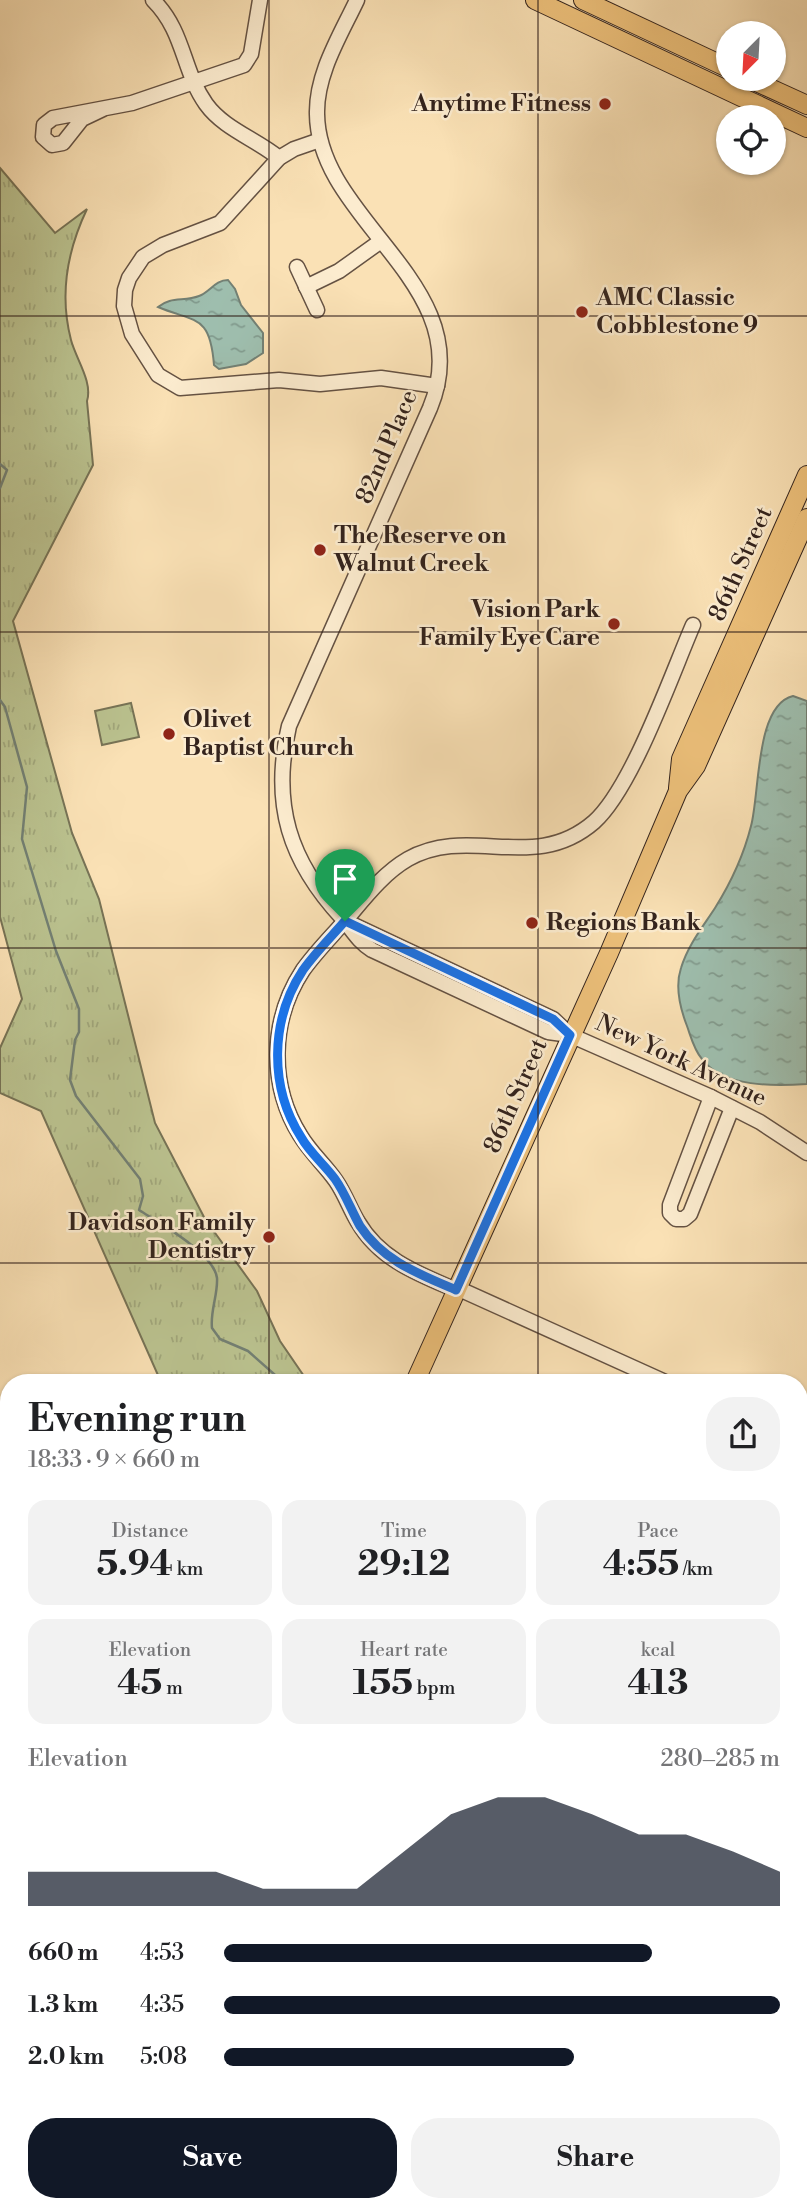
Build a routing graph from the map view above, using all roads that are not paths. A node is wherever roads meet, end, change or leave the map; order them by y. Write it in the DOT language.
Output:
graph roads {
  1 [pos="153,0"];
  2 [pos="260,0"];
  3 [pos="357,0"];
  4 [pos="535,0"];
  5 [pos="583,0"];
  6 [pos="716,62"];
  7 [pos="195,80"];
  8 [pos="777,91"];
  9 [pos="807,105"];
  10 [pos="103,109"];
  11 [pos="807,128"];
  12 [pos="320,140"];
  13 [pos="279,158"];
  14 [pos="381,241"];
  15 [pos="297,267"];
  16 [pos="306,287"];
  17 [pos="317,310"];
  18 [pos="437,386"];
  19 [pos="807,475"];
  20 [pos="807,518"];
  21 [pos="693,625"];
  22 [pos="297,705"];
  23 [pos="678,791"];
  24 [pos="345,921"];
  25 [pos="570,1035"];
  26 [pos="711,1097"];
  27 [pos="732,1108"];
  28 [pos="807,1153"];
  29 [pos="457,1289"];
  30 [pos="419,1374"];
  31 [pos="647,1374"];
  1 -- 7 [label="street"];
  2 -- 7 [label="street"];
  3 -- 12 [label="street"];
  4 -- 11 [label="main road"];
  5 -- 6 [label="main road"];
  7 -- 10 [label="street"];
  7 -- 13 [label="street"];
  8 -- 9 [label="main road"];
  12 -- 13 [label="street"];
  12 -- 14 [label="street, 82nd Place"];
  13 -- 18 [label="street"];
  14 -- 16 [label="street"];
  14 -- 18 [label="street, 82nd Place"];
  15 -- 16 [label="street"];
  16 -- 17 [label="street"];
  18 -- 22 [label="street, 82nd Place"];
  19 -- 23 [label="main road, 86th Street"];
  20 -- 23 [label="main road, 86th Street"];
  21 -- 24 [label="street"];
  22 -- 24 [label="street, New York Avenue"];
  23 -- 25 [label="main road, 86th Street"];
  24 -- 25 [label="street, New York Avenue"];
  24 -- 29 [label="street"];
  25 -- 26 [label="street, New York Avenue"];
  25 -- 29 [label="main road, 86th Street"];
  26 -- 27 [label="street, New York Avenue"];
  26 -- 27 [label="street"];
  27 -- 28 [label="street, New York Avenue"];
  29 -- 30 [label="main road, 86th Street"];
  29 -- 31 [label="street"];
}
